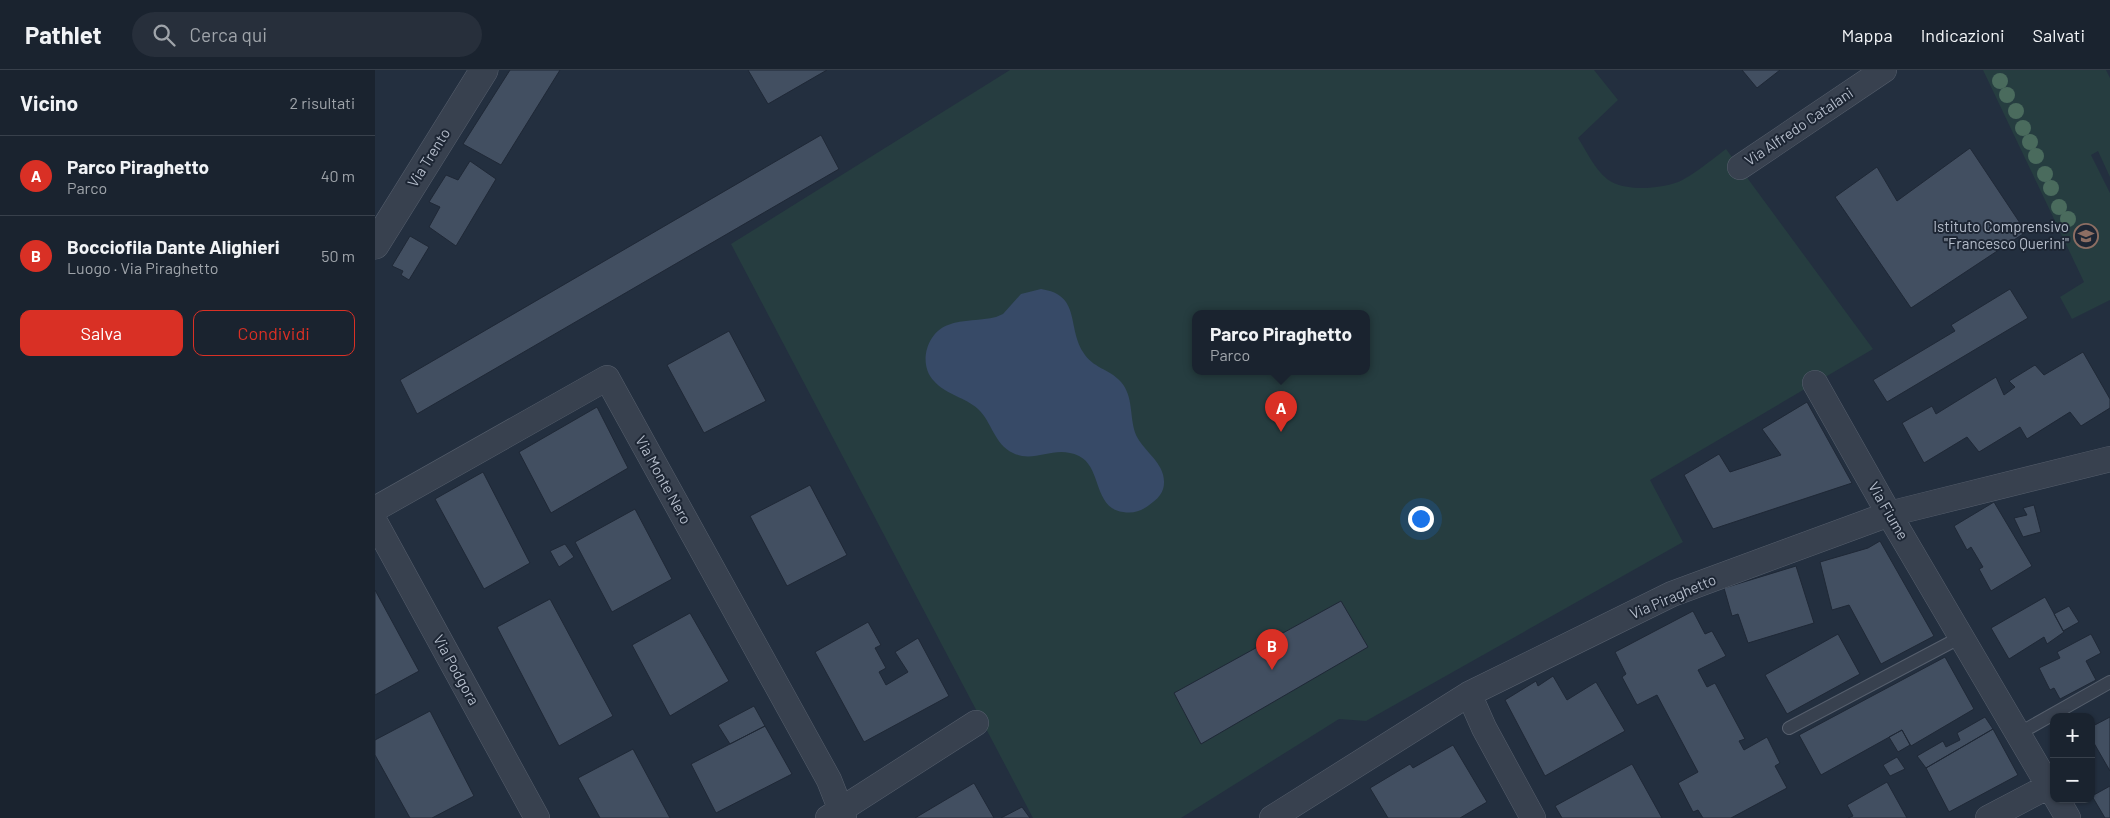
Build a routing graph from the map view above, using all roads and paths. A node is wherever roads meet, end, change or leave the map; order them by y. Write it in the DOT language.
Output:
graph roads {
  1 [pos="484,70"];
  2 [pos="1884,70"];
  3 [pos="1740,167"];
  4 [pos="375,245"];
  5 [pos="1815,383"];
  6 [pos="2110,459"];
  7 [pos="375,509"];
  8 [pos="1889,514"];
  9 [pos="375,522"];
  10 [pos="1961,637"];
  11 [pos="2110,682"];
  12 [pos="1469,694"];
  13 [pos="976,723"];
  14 [pos="1789,728"];
  15 [pos="2018,734"];
  16 [pos="2050,788"];
  17 [pos="2050,794"];
  18 [pos="2059,803"];
  19 [pos="837,816"];
  20 [pos="1530,817"];
  21 [pos="537,818"];
  22 [pos="1272,818"];
  23 [pos="1988,818"];
  24 [pos="2068,818"];
  1 -- 4 [label="street, Via Trento"];
  2 -- 3 [label="street, Via Alfredo Catalani"];
  5 -- 8 [label="street, Via Fiume"];
  6 -- 8 [label="street, Via Piraghetto"];
  7 -- 19 [label="street, Via Monte Nero"];
  8 -- 10 [label="street, Via Fiume"];
  8 -- 12 [label="street, Via Piraghetto"];
  9 -- 21 [label="street, Via Podgora"];
  10 -- 14 [label="lane"];
  10 -- 15 [label="street, Via Fiume"];
  11 -- 15 [label="lane"];
  12 -- 20 [label="street"];
  12 -- 22 [label="street, Via Piraghetto"];
  13 -- 19 [label="street"];
  15 -- 16 [label="street, Via Fiume"];
  17 -- 23 [label="street"];
  18 -- 24 [label="street, Via Fiume"];
}
